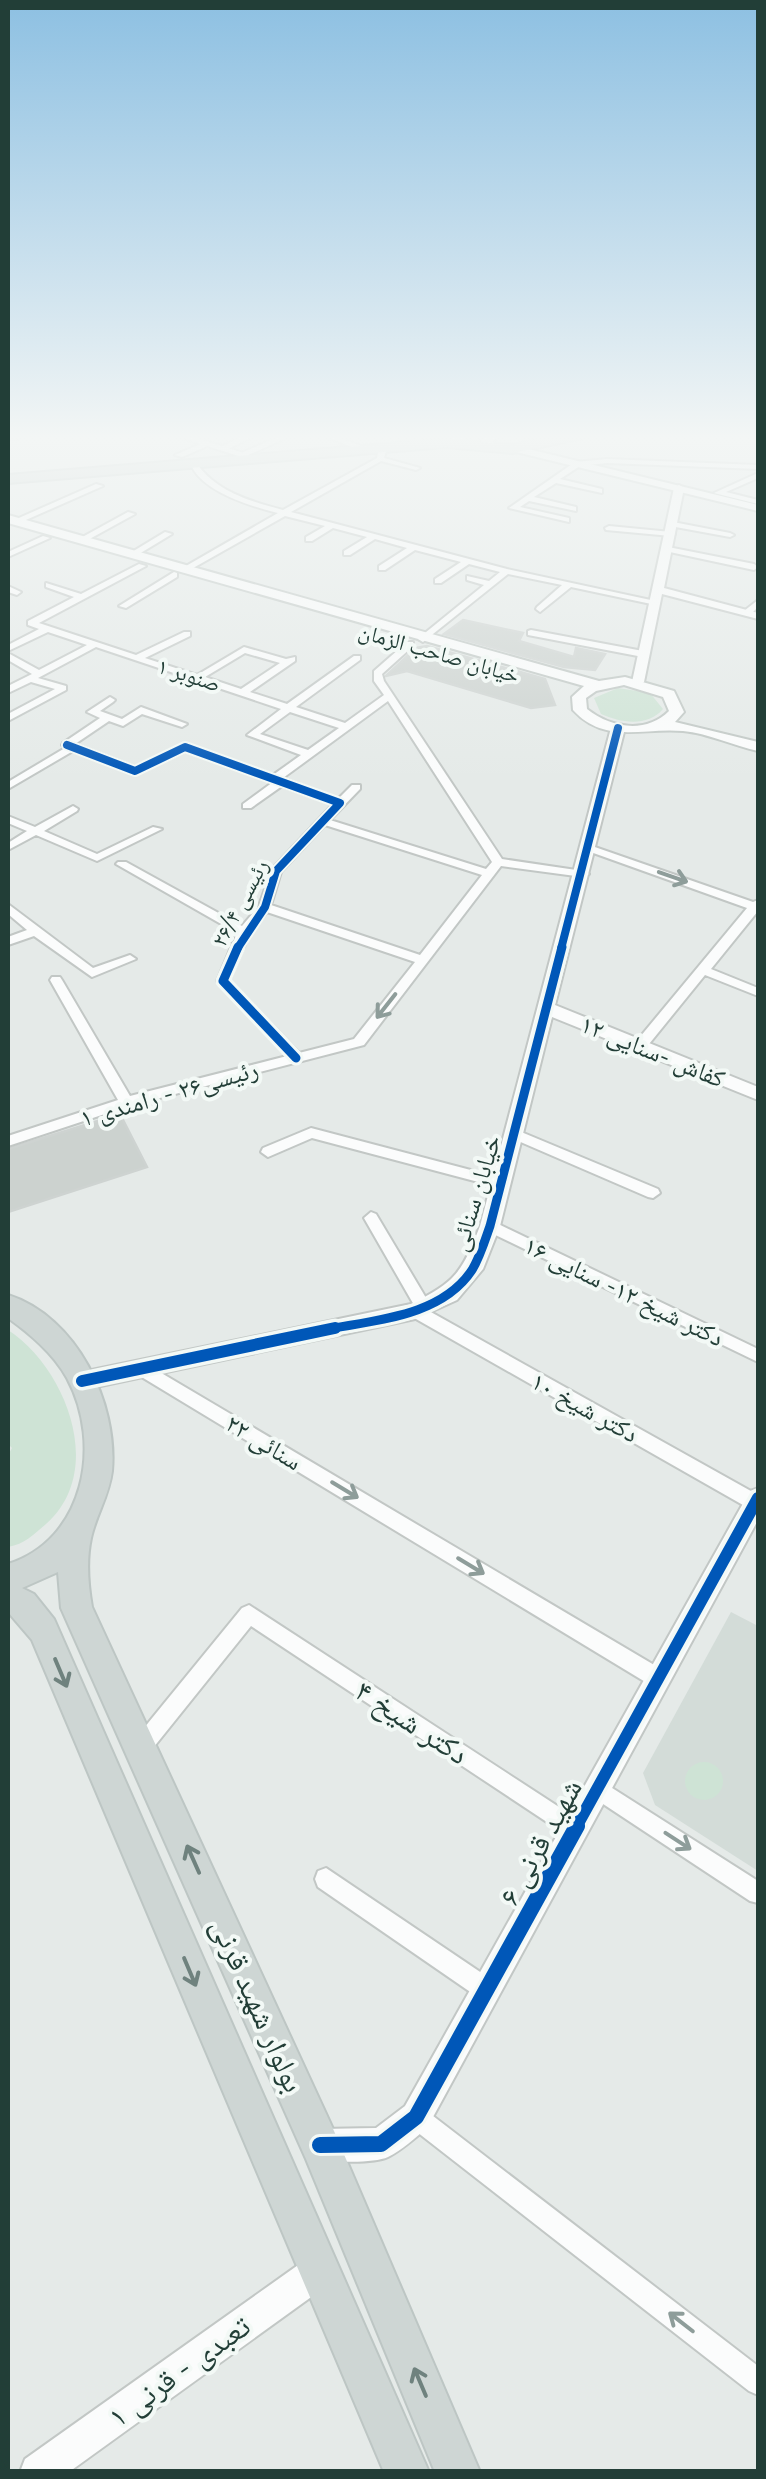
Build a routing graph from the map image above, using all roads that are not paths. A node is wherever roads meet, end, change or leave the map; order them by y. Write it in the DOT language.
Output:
graph roads {
  1 [pos="668,549"];
  2 [pos="86,550"];
  3 [pos="113,550"];
  4 [pos="140,550"];
  5 [pos="218,550"];
  6 [pos="352,550"];
  7 [pos="410,550"];
  8 [pos="424,550"];
  9 [pos="671,550"];
  10 [pos="347,553"];
  11 [pos="131,555"];
  12 [pos="467,561"];
  13 [pos="142,566"];
  14 [pos="382,568"];
  15 [pos="754,568"];
  16 [pos="506,571"];
  17 [pos="178,572"];
  18 [pos="426,578"];
  19 [pos="470,578"];
  20 [pos="490,584"];
  21 [pos="568,584"];
  22 [pos="49,586"];
  23 [pos="82,596"];
  24 [pos="658,596"];
  25 [pos="758,603"];
  26 [pos="123,606"];
  27 [pos="540,609"];
  28 [pos="753,614"];
  29 [pos="48,628"];
  30 [pos="532,633"];
  31 [pos="188,634"];
  32 [pos="416,641"];
  33 [pos="95,644"];
  34 [pos="10,646"];
  35 [pos="643,654"];
  36 [pos="138,658"];
  37 [pos="357,658"];
  38 [pos="33,676"];
  39 [pos="198,678"];
  40 [pos="638,682"];
  41 [pos="596,685"];
  42 [pos="8,690"];
  43 [pos="242,693"];
  44 [pos="390,696"];
  45 [pos="110,700"];
  46 [pos="578,701"];
  47 [pos="678,706"];
  48 [pos="289,709"];
  49 [pos="8,718"];
  50 [pos="106,718"];
  51 [pos="182,724"];
  52 [pos="346,727"];
  53 [pos="656,727"];
  54 [pos="618,728"];
  55 [pos="758,739"];
  56 [pos="70,746"];
  57 [pos="758,748"];
  58 [pos="309,754"];
  59 [pos="279,780"];
  60 [pos="8,786"];
  61 [pos="356,786"];
  62 [pos="340,803"];
  63 [pos="246,806"];
  64 [pos="73,809"];
  65 [pos="8,819"];
  66 [pos="323,820"];
  67 [pos="156,829"];
  68 [pos="34,831"];
  69 [pos="8,847"];
  70 [pos="590,848"];
  71 [pos="122,864"];
  72 [pos="494,868"];
  73 [pos="583,874"];
  74 [pos="264,906"];
  75 [pos="758,906"];
  76 [pos="8,908"];
  77 [pos="34,931"];
  78 [pos="244,932"];
  79 [pos="8,941"];
  80 [pos="130,959"];
  81 [pos="422,960"];
  82 [pos="704,970"];
  83 [pos="56,980"];
  84 [pos="758,992"];
  85 [pos="547,1008"];
  86 [pos="640,1046"];
  87 [pos="296,1058"];
  88 [pos="758,1094"];
  89 [pos="126,1102"];
  90 [pos="514,1134"];
  91 [pos="8,1141"];
  92 [pos="268,1152"];
  93 [pos="501,1183"];
  94 [pos="652,1193"];
  95 [pos="371,1218"];
  96 [pos="490,1226"];
  97 [pos="8,1305"];
  98 [pos="419,1309"];
  99 [pos="758,1356"];
  100 [pos="141,1368"];
  101 [pos="82,1381"];
  102 [pos="757,1501"];
  103 [pos="76,1538"];
  104 [pos="8,1578"];
  105 [pos="8,1596"];
  106 [pos="659,1678"];
  107 [pos="142,1746"];
  108 [pos="598,1789"];
  109 [pos="576,1830"];
  110 [pos="326,1879"];
  111 [pos="758,1893"];
  112 [pos="486,1990"];
  113 [pos="416,2117"];
  114 [pos="320,2144"];
  115 [pos="320,2270"];
  116 [pos="758,2382"];
  117 [pos="38,2472"];
  118 [pos="408,2472"];
  119 [pos="458,2472"];
  1 -- 24 [label="street"];
  2 -- 13 [label="main road, خیابان صاحب الزمان"];
  3 -- 11 [label="main road"];
  4 -- 11 [label="street"];
  5 -- 17 [label="street"];
  6 -- 10 [label="street"];
  7 -- 14 [label="street"];
  8 -- 12 [label="street"];
  9 -- 15 [label="street"];
  11 -- 17 [label="main road"];
  12 -- 16 [label="street"];
  12 -- 18 [label="street"];
  13 -- 17 [label="main road, خیابان صاحب الزمان"];
  13 -- 23 [label="street"];
  16 -- 20 [label="street"];
  16 -- 21 [label="street"];
  17 -- 26 [label="street"];
  17 -- 32 [label="main road, خیابان صاحب الزمان"];
  19 -- 20 [label="street"];
  20 -- 32 [label="street"];
  21 -- 24 [label="street"];
  21 -- 27 [label="street"];
  22 -- 23 [label="street"];
  23 -- 29 [label="street, صنوبر ۱"];
  24 -- 28 [label="street"];
  24 -- 35 [label="street"];
  25 -- 28 [label="street"];
  29 -- 33 [label="street, صنوبر ۱"];
  29 -- 34 [label="street"];
  30 -- 35 [label="street"];
  31 -- 36 [label="street"];
  32 -- 41 [label="main road"];
  32 -- 44 [label="street"];
  32 -- 46 [label="main road, خیابان صاحب الزمان"];
  33 -- 36 [label="street, صنوبر ۱"];
  33 -- 38 [label="street"];
  34 -- 38 [label="street"];
  35 -- 40 [label="street"];
  36 -- 39 [label="street, صنوبر ۱"];
  37 -- 48 [label="street"];
  38 -- 42 [label="street"];
  38 -- 49 [label="street"];
  39 -- 43 [label="street, صنوبر ۱"];
  39 -- 43 [label="street"];
  40 -- 41 [label="main road"];
  40 -- 47 [label="main road"];
  41 -- 46 [label="main road"];
  43 -- 48 [label="street, صنوبر ۱"];
  44 -- 52 [label="street"];
  44 -- 72 [label="street"];
  45 -- 50 [label="street"];
  46 -- 54 [label="main road, خیابان صاحب الزمان"];
  47 -- 53 [label="main road"];
  47 -- 55 [label="main road"];
  48 -- 52 [label="street, صنوبر ۱"];
  48 -- 58 [label="street"];
  50 -- 51 [label="street"];
  50 -- 56 [label="street"];
  52 -- 58 [label="street"];
  53 -- 54 [label="main road"];
  53 -- 57 [label="main road"];
  54 -- 70 [label="street, خیابان سنائی"];
  56 -- 59 [label="street"];
  56 -- 60 [label="street"];
  58 -- 59 [label="street"];
  59 -- 62 [label="street"];
  59 -- 63 [label="street"];
  61 -- 62 [label="street, رئیسی ۲۶/۴"];
  62 -- 66 [label="street, رئیسی ۲۶/۴"];
  64 -- 68 [label="street"];
  65 -- 68 [label="street"];
  66 -- 72 [label="street"];
  66 -- 74 [label="street, رئیسی ۲۶/۴"];
  67 -- 68 [label="street"];
  68 -- 69 [label="street"];
  70 -- 73 [label="street, خیابان سنائی"];
  70 -- 75 [label="street, one-way"];
  71 -- 78 [label="street"];
  72 -- 73 [label="street"];
  72 -- 81 [label="street, رئیسی۲۶ - رامندی ۱"];
  73 -- 85 [label="street, خیابان سنائی"];
  74 -- 78 [label="street, رئیسی ۲۶/۴"];
  74 -- 81 [label="street"];
  75 -- 82 [label="street"];
  76 -- 77 [label="street"];
  77 -- 79 [label="street"];
  77 -- 80 [label="street"];
  78 -- 87 [label="street, رئیسی ۲۶/۴"];
  81 -- 87 [label="street, رئیسی۲۶ - رامندی ۱, one-way"];
  82 -- 84 [label="street"];
  82 -- 86 [label="street"];
  83 -- 89 [label="street"];
  85 -- 86 [label="street, کفاش -سنایی ۱۲"];
  85 -- 90 [label="street, خیابان سنائی"];
  86 -- 88 [label="street, کفاش -سنایی ۱۲"];
  87 -- 89 [label="street, رئیسی۲۶ - رامندی ۱"];
  89 -- 91 [label="street, رئیسی۲۶ - رامندی ۱"];
  90 -- 93 [label="street, خیابان سنائی"];
  90 -- 94 [label="street"];
  92 -- 93 [label="street"];
  93 -- 96 [label="street, خیابان سنائی"];
  95 -- 98 [label="street"];
  96 -- 98 [label="street, خیابان سنائی"];
  96 -- 99 [label="street, دکتر شیخ ۱۲- سنایی ۱۶"];
  97 -- 101 [label="main road"];
  98 -- 100 [label="street, خیابان سنائی"];
  98 -- 102 [label="street, دکتر شیخ ۱۰"];
  100 -- 101 [label="street, خیابان سنائی"];
  100 -- 106 [label="street, سنائی ۲۲, one-way"];
  101 -- 103 [label="main road"];
  102 -- 106 [label="street, شهید قرنی ۶"];
  103 -- 104 [label="main road"];
  103 -- 107 [label="main road, بولوار شهید قرنی"];
  105 -- 115 [label="main road, بولوار شهید قرنی, one-way"];
  106 -- 108 [label="street, شهید قرنی ۶"];
  107 -- 109 [label="street, دکتر شیخ ۴"];
  114 -- 107 [label="main road, بولوار شهید قرنی, one-way"];
  108 -- 109 [label="street, شهید قرنی ۶"];
  108 -- 111 [label="street, one-way"];
  109 -- 112 [label="street, شهید قرنی ۶"];
  110 -- 112 [label="street"];
  112 -- 113 [label="street, شهید قرنی ۶"];
  113 -- 114 [label="street, شهید قرنی ۶"];
  116 -- 113 [label="street, one-way"];
  119 -- 114 [label="main road, بولوار شهید قرنی, one-way"];
  115 -- 117 [label="street, تعبدی - قرنی ۱"];
  115 -- 118 [label="main road, بولوار شهید قرنی"];
}
